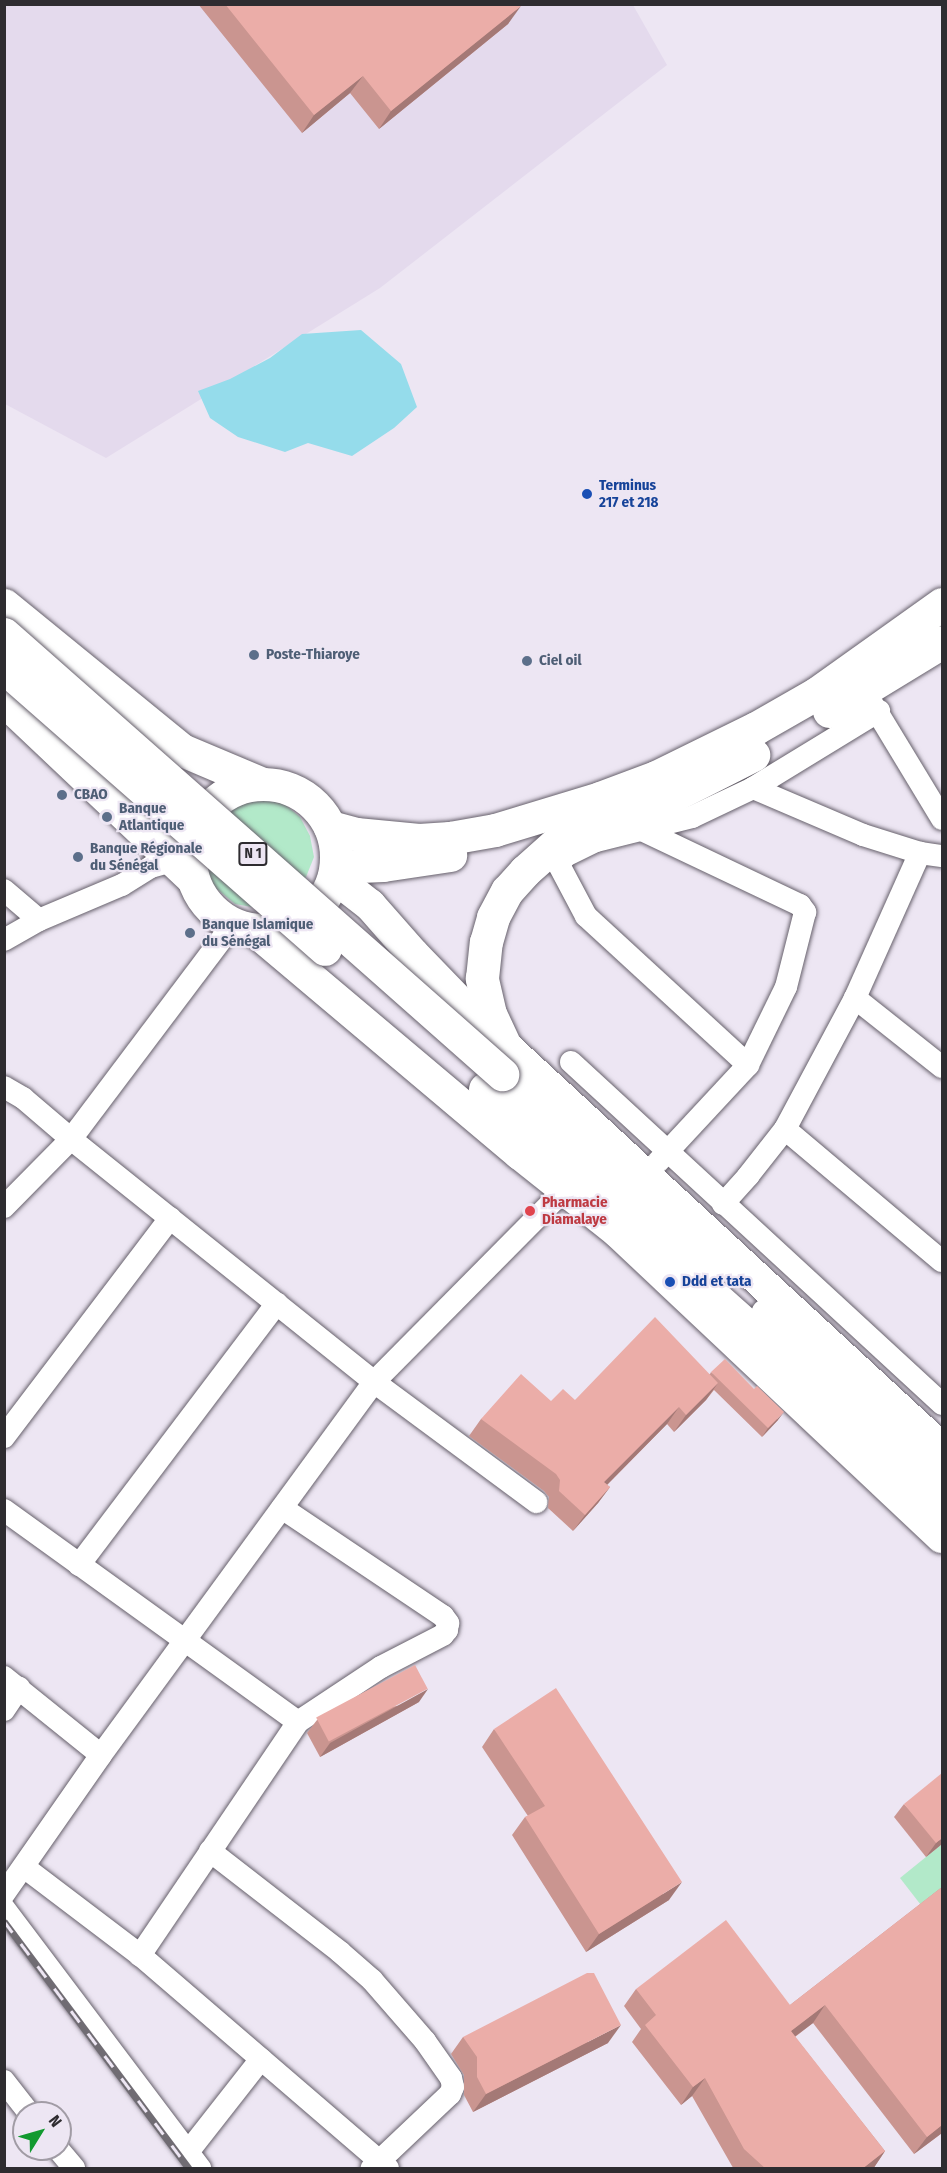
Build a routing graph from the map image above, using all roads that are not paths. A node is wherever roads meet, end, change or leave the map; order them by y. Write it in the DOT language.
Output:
graph roads {
  1 [pos="942,604"];
  2 [pos="4,605"];
  3 [pos="4,634"];
  4 [pos="942,642"];
  5 [pos="4,667"];
  6 [pos="4,700"];
  7 [pos="870,700"];
  8 [pos="260,783"];
  9 [pos="753,788"];
  10 [pos="942,819"];
  11 [pos="330,827"];
  12 [pos="642,830"];
  13 [pos="570,831"];
  14 [pos="920,853"];
  15 [pos="942,856"];
  16 [pos="185,865"];
  17 [pos="335,872"];
  18 [pos="4,890"];
  19 [pos="39,920"];
  20 [pos="243,927"];
  21 [pos="4,940"];
  22 [pos="855,998"];
  23 [pos="571,1062"];
  24 [pos="748,1065"];
  25 [pos="942,1067"];
  26 [pos="497,1070"];
  27 [pos="4,1087"];
  28 [pos="785,1129"];
  29 [pos="71,1139"];
  30 [pos="669,1153"];
  31 [pos="585,1166"];
  32 [pos="644,1175"];
  33 [pos="723,1204"];
  34 [pos="4,1208"];
  35 [pos="170,1218"];
  36 [pos="942,1261"];
  37 [pos="276,1303"];
  38 [pos="374,1382"];
  39 [pos="942,1404"];
  40 [pos="4,1437"];
  41 [pos="942,1449"];
  42 [pos="942,1474"];
  43 [pos="536,1502"];
  44 [pos="282,1508"];
  45 [pos="942,1509"];
  46 [pos="4,1510"];
  47 [pos="942,1537"];
  48 [pos="79,1565"];
  49 [pos="185,1639"];
  50 [pos="12,1683"];
  51 [pos="4,1710"];
  52 [pos="298,1722"];
  53 [pos="101,1755"];
  54 [pos="210,1851"];
  55 [pos="24,1867"];
  56 [pos="4,1894"];
  57 [pos="4,1908"];
  58 [pos="140,1955"];
  59 [pos="261,2059"];
  60 [pos="4,2081"];
  61 [pos="20,2101"];
  62 [pos="194,2160"];
  63 [pos="380,2166"];
  1 -- 11 [label="main road"];
  2 -- 8 [label="main road"];
  3 -- 26 [label="main road, N 1, bridge"];
  4 -- 7 [label="main road"];
  5 -- 26 [label="main road, N 1, bridge"];
  6 -- 16 [label="main road"];
  7 -- 9 [label="street"];
  7 -- 10 [label="street"];
  7 -- 13 [label="main road"];
  8 -- 11 [label="main road"];
  8 -- 16 [label="main road"];
  9 -- 12 [label="street"];
  9 -- 14 [label="street"];
  11 -- 17 [label="main road"];
  12 -- 24 [label="street"];
  12 -- 24 [label="street"];
  13 -- 17 [label="main road"];
  13 -- 26 [label="main road"];
  14 -- 15 [label="street"];
  14 -- 22 [label="street"];
  16 -- 19 [label="street"];
  16 -- 20 [label="main road"];
  17 -- 20 [label="main road"];
  17 -- 26 [label="street"];
  18 -- 19 [label="street"];
  19 -- 21 [label="street"];
  20 -- 29 [label="street"];
  20 -- 31 [label="street"];
  22 -- 25 [label="street"];
  22 -- 28 [label="street"];
  23 -- 30 [label="street"];
  24 -- 30 [label="street"];
  26 -- 31 [label="main road, N 1"];
  27 -- 29 [label="street"];
  28 -- 33 [label="street"];
  28 -- 36 [label="street"];
  29 -- 34 [label="street"];
  29 -- 35 [label="street"];
  30 -- 32 [label="street"];
  30 -- 33 [label="street"];
  31 -- 32 [label="street"];
  31 -- 38 [label="street"];
  31 -- 42 [label="main road, N 1"];
  31 -- 45 [label="main road, N 1"];
  31 -- 47 [label="street"];
  32 -- 41 [label="street"];
  33 -- 39 [label="street"];
  35 -- 37 [label="street"];
  35 -- 40 [label="street"];
  37 -- 38 [label="street"];
  37 -- 48 [label="street"];
  38 -- 43 [label="street"];
  38 -- 44 [label="street"];
  44 -- 49 [label="street"];
  44 -- 52 [label="street"];
  46 -- 48 [label="street"];
  48 -- 49 [label="street"];
  49 -- 52 [label="street"];
  49 -- 53 [label="street"];
  50 -- 51 [label="street"];
  50 -- 53 [label="street"];
  52 -- 54 [label="street"];
  53 -- 55 [label="street"];
  54 -- 58 [label="street"];
  54 -- 63 [label="street"];
  55 -- 56 [label="street"];
  55 -- 58 [label="street"];
  57 -- 62 [label="street"];
  58 -- 59 [label="street"];
  59 -- 62 [label="street"];
  59 -- 63 [label="street"];
  60 -- 61 [label="street"];
}
